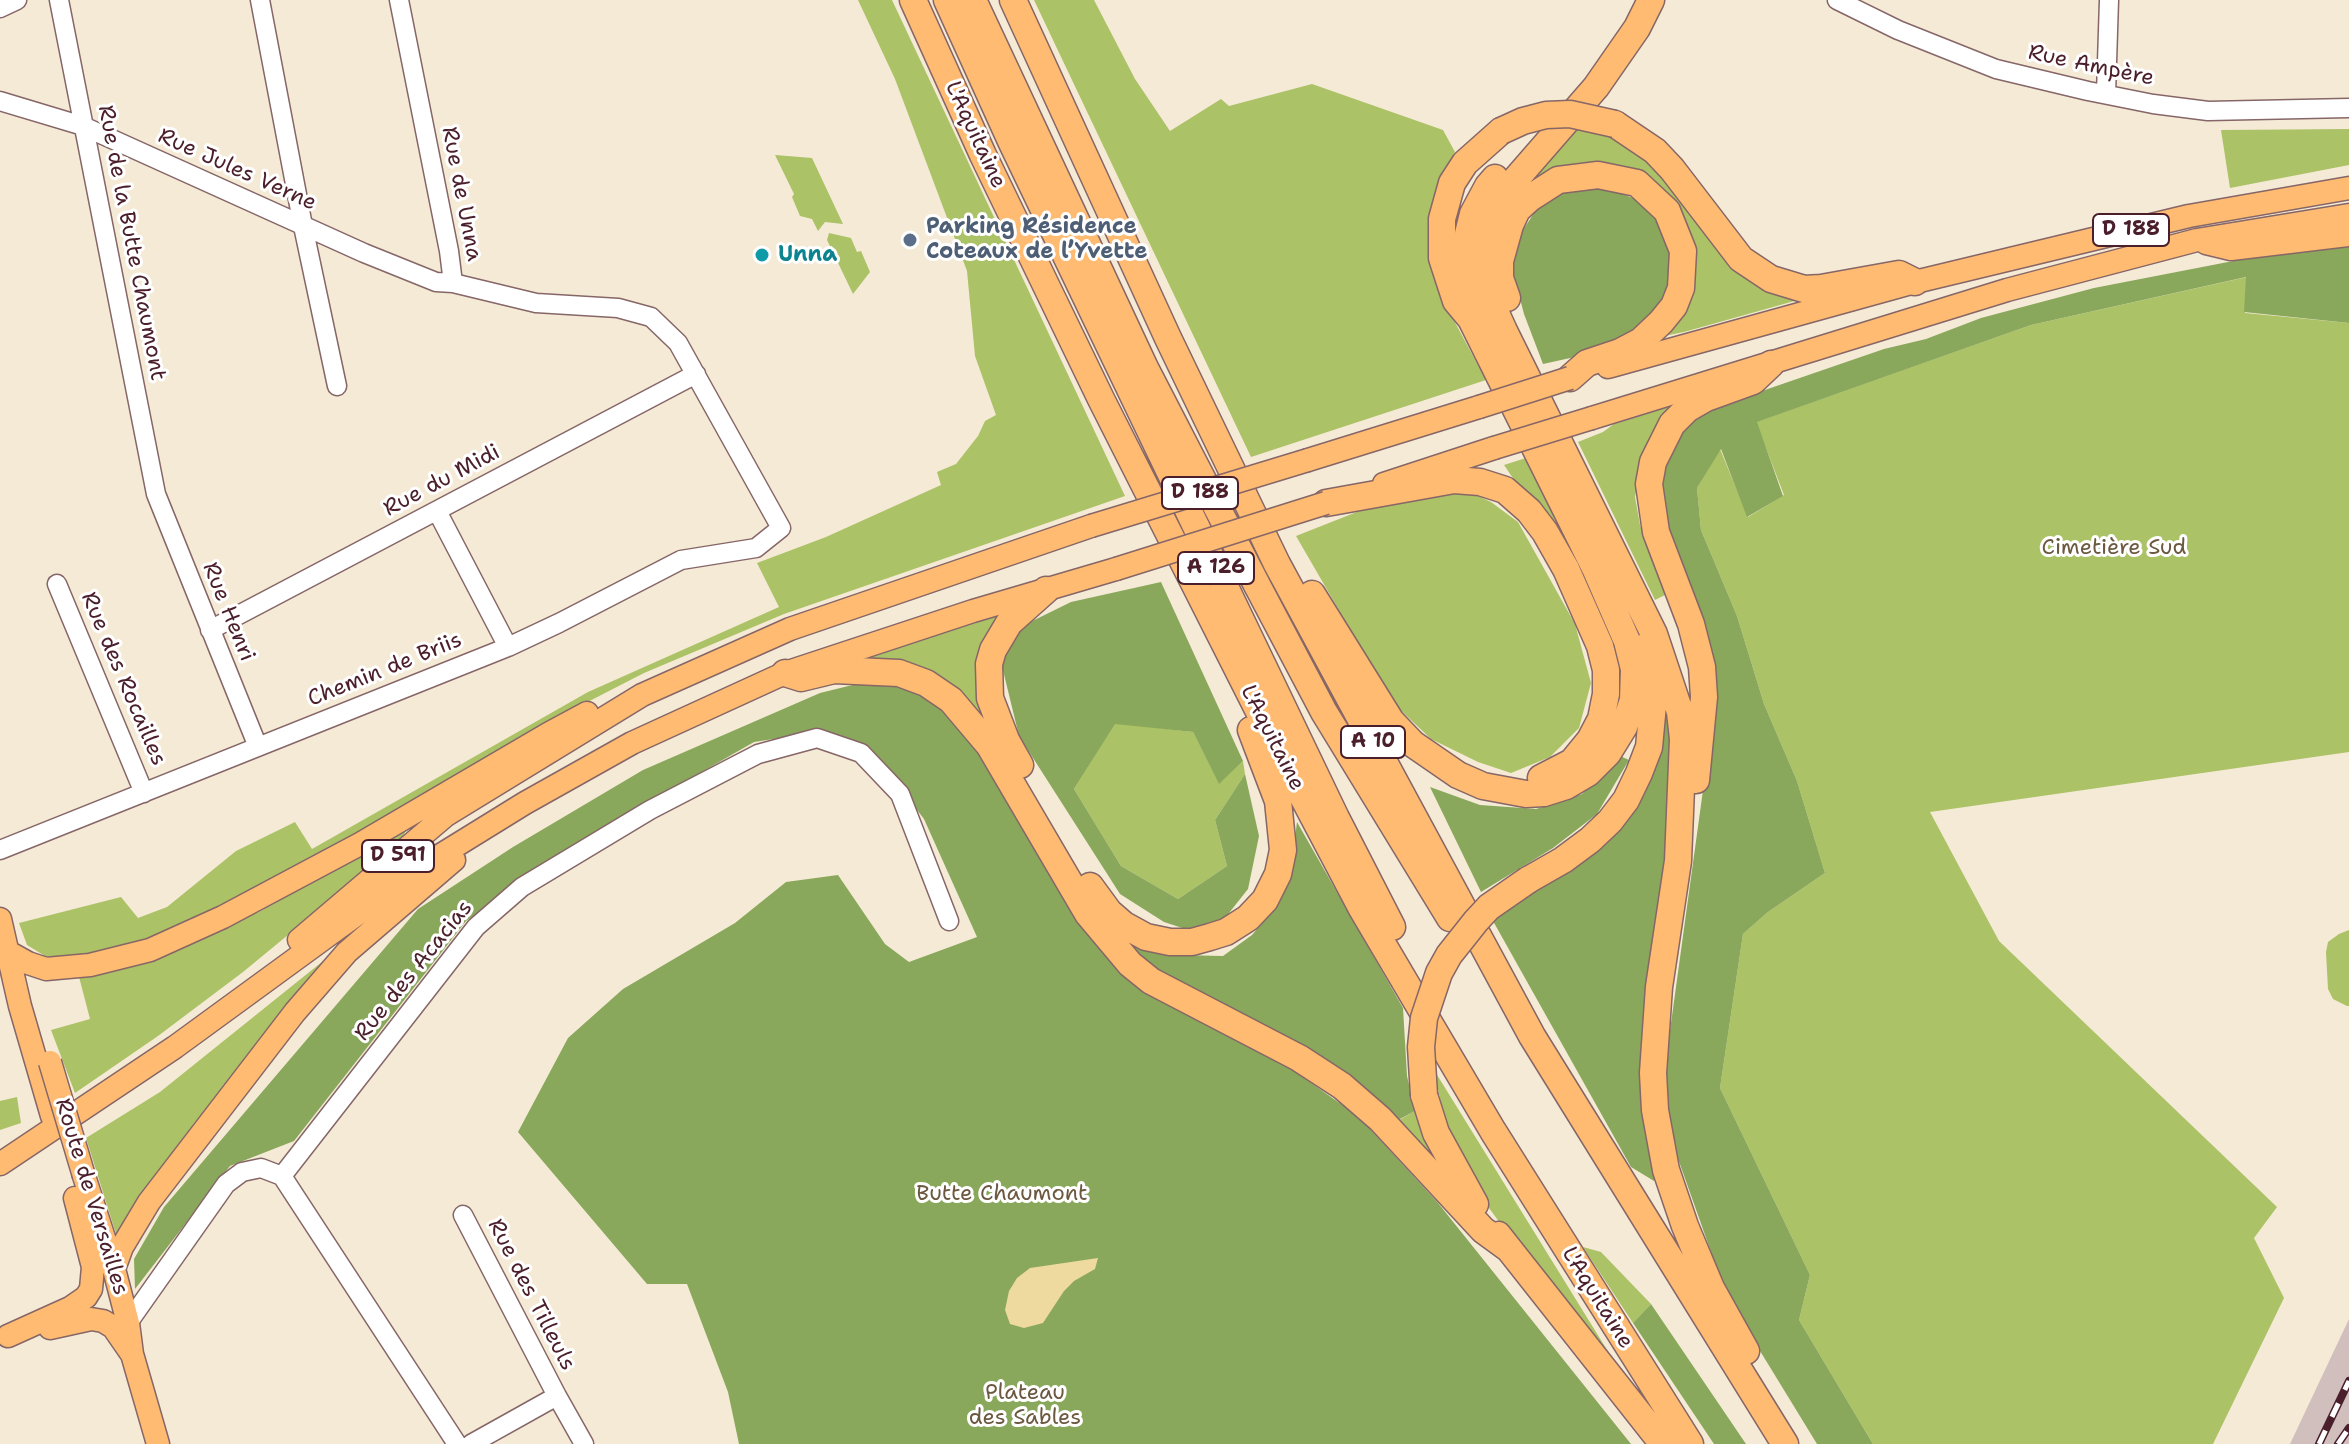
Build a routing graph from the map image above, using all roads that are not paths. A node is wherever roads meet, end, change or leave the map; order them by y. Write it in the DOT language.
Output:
graph roads {
  1 [pos="17,0"];
  2 [pos="59,0"];
  3 [pos="260,0"];
  4 [pos="399,0"];
  5 [pos="913,0"];
  6 [pos="947,0"];
  7 [pos="973,0"];
  8 [pos="1013,0"];
  9 [pos="1630,0"];
  10 [pos="1651,0"];
  11 [pos="1837,0"];
  12 [pos="2109,0"];
  13 [pos="0,8"];
  14 [pos="2106,94"];
  15 [pos="0,101"];
  16 [pos="2349,108"];
  17 [pos="83,126"];
  18 [pos="2349,188"];
  19 [pos="2349,215"];
  20 [pos="303,226"];
  21 [pos="2349,235"];
  22 [pos="2197,240"];
  23 [pos="1915,282"];
  24 [pos="453,283"];
  25 [pos="1471,319"];
  26 [pos="1771,364"];
  27 [pos="696,374"];
  28 [pos="1570,378"];
  29 [pos="337,386"];
  30 [pos="1539,399"];
  31 [pos="1219,445"];
  32 [pos="156,494"];
  33 [pos="1326,503"];
  34 [pos="437,511"];
  35 [pos="1091,526"];
  36 [pos="781,528"];
  37 [pos="1116,569"];
  38 [pos="1596,570"];
  39 [pos="57,584"];
  40 [pos="1046,590"];
  41 [pos="210,630"];
  42 [pos="508,647"];
  43 [pos="1233,661"];
  44 [pos="785,673"];
  45 [pos="642,695"];
  46 [pos="258,747"];
  47 [pos="1505,789"];
  48 [pos="144,793"];
  49 [pos="503,817"];
  50 [pos="0,850"];
  51 [pos="1678,861"];
  52 [pos="0,919"];
  53 [pos="949,921"];
  54 [pos="10,953"];
  55 [pos="1532,1036"];
  56 [pos="175,1047"];
  57 [pos="44,1066"];
  58 [pos="1493,1131"];
  59 [pos="0,1164"];
  60 [pos="282,1176"];
  61 [pos="78,1180"];
  62 [pos="463,1215"];
  63 [pos="1509,1249"];
  64 [pos="114,1269"];
  65 [pos="128,1323"];
  66 [pos="4,1337"];
  67 [pos="132,1354"];
  68 [pos="557,1396"];
  69 [pos="1768,1418"];
  70 [pos="158,1444"];
  71 [pos="457,1444"];
  72 [pos="471,1444"];
  73 [pos="584,1444"];
  74 [pos="1663,1444"];
  75 [pos="1690,1444"];
  76 [pos="1785,1444"];
  1 -- 13 [label="street"];
  2 -- 17 [label="street, Rue de la Butte Chaumont"];
  3 -- 20 [label="street"];
  4 -- 24 [label="street, Rue de Unna"];
  5 -- 43 [label="highway, L'Aquitaine"];
  6 -- 58 [label="highway, A 126"];
  7 -- 55 [label="highway, A 126"];
  8 -- 31 [label="highway, A 10"];
  9 -- 25 [label="highway"];
  10 -- 30 [label="highway"];
  11 -- 14 [label="street, Rue Ampère"];
  12 -- 14 [label="street"];
  14 -- 16 [label="street, Rue Ampère"];
  15 -- 17 [label="street, Rue Jules Verne"];
  17 -- 20 [label="street, Rue Jules Verne"];
  17 -- 32 [label="street, Rue de la Butte Chaumont"];
  18 -- 23 [label="main road, D 188"];
  19 -- 22 [label="main road, D 188"];
  20 -- 24 [label="street, Rue Jules Verne"];
  20 -- 29 [label="street"];
  21 -- 22 [label="main road"];
  22 -- 26 [label="main road, D 188"];
  23 -- 25 [label="highway, bridge"];
  23 -- 28 [label="main road, D 188"];
  24 -- 27 [label="street, Rue de Unna"];
  25 -- 38 [label="highway"];
  26 -- 33 [label="main road, D 188, bridge"];
  26 -- 51 [label="highway"];
  27 -- 34 [label="street, Rue du Midi"];
  27 -- 36 [label="street, Rue de Unna"];
  28 -- 30 [label="highway"];
  28 -- 35 [label="main road, D 188, bridge"];
  30 -- 51 [label="highway"];
  31 -- 47 [label="highway"];
  31 -- 55 [label="highway, A 10"];
  32 -- 41 [label="street, Rue Henri"];
  33 -- 37 [label="main road, D 188, bridge"];
  33 -- 47 [label="highway"];
  34 -- 41 [label="street, Rue du Midi"];
  34 -- 42 [label="street"];
  35 -- 45 [label="main road, D 591"];
  36 -- 42 [label="street, Chemin de Briis"];
  37 -- 40 [label="main road, D 591"];
  38 -- 47 [label="highway"];
  38 -- 63 [label="highway, bridge"];
  39 -- 48 [label="street, Rue des Rocailles"];
  40 -- 43 [label="highway"];
  40 -- 44 [label="main road, D 591"];
  41 -- 46 [label="street, Rue Henri"];
  42 -- 46 [label="street, Chemin de Briis"];
  43 -- 58 [label="highway, L'Aquitaine"];
  44 -- 49 [label="main road, D 591"];
  44 -- 63 [label="highway"];
  45 -- 54 [label="main road"];
  45 -- 56 [label="main road, D 591"];
  46 -- 48 [label="street, Chemin de Briis"];
  48 -- 50 [label="street, Chemin de Briis"];
  49 -- 56 [label="main road, D 591"];
  49 -- 64 [label="main road"];
  51 -- 69 [label="highway"];
  52 -- 54 [label="main road, Route de Versailles"];
  53 -- 60 [label="street, Rue des Acacias"];
  54 -- 57 [label="main road, Route de Versailles"];
  55 -- 69 [label="highway, A 10"];
  56 -- 59 [label="main road, D 591"];
  57 -- 61 [label="main road, Route de Versailles, bridge"];
  57 -- 61 [label="main road, Route de Versailles"];
  58 -- 75 [label="highway, L'Aquitaine"];
  60 -- 65 [label="street"];
  60 -- 71 [label="street"];
  61 -- 64 [label="main road, Route de Versailles"];
  61 -- 66 [label="main road"];
  62 -- 68 [label="street, Rue des Tilleuls"];
  63 -- 74 [label="highway"];
  64 -- 65 [label="main road, Route de Versailles"];
  65 -- 67 [label="main road, Route de Versailles"];
  66 -- 67 [label="main road"];
  67 -- 70 [label="main road, Route de Versailles"];
  68 -- 72 [label="street"];
  68 -- 73 [label="street, Rue des Tilleuls"];
  69 -- 76 [label="highway, A 10"];
}
